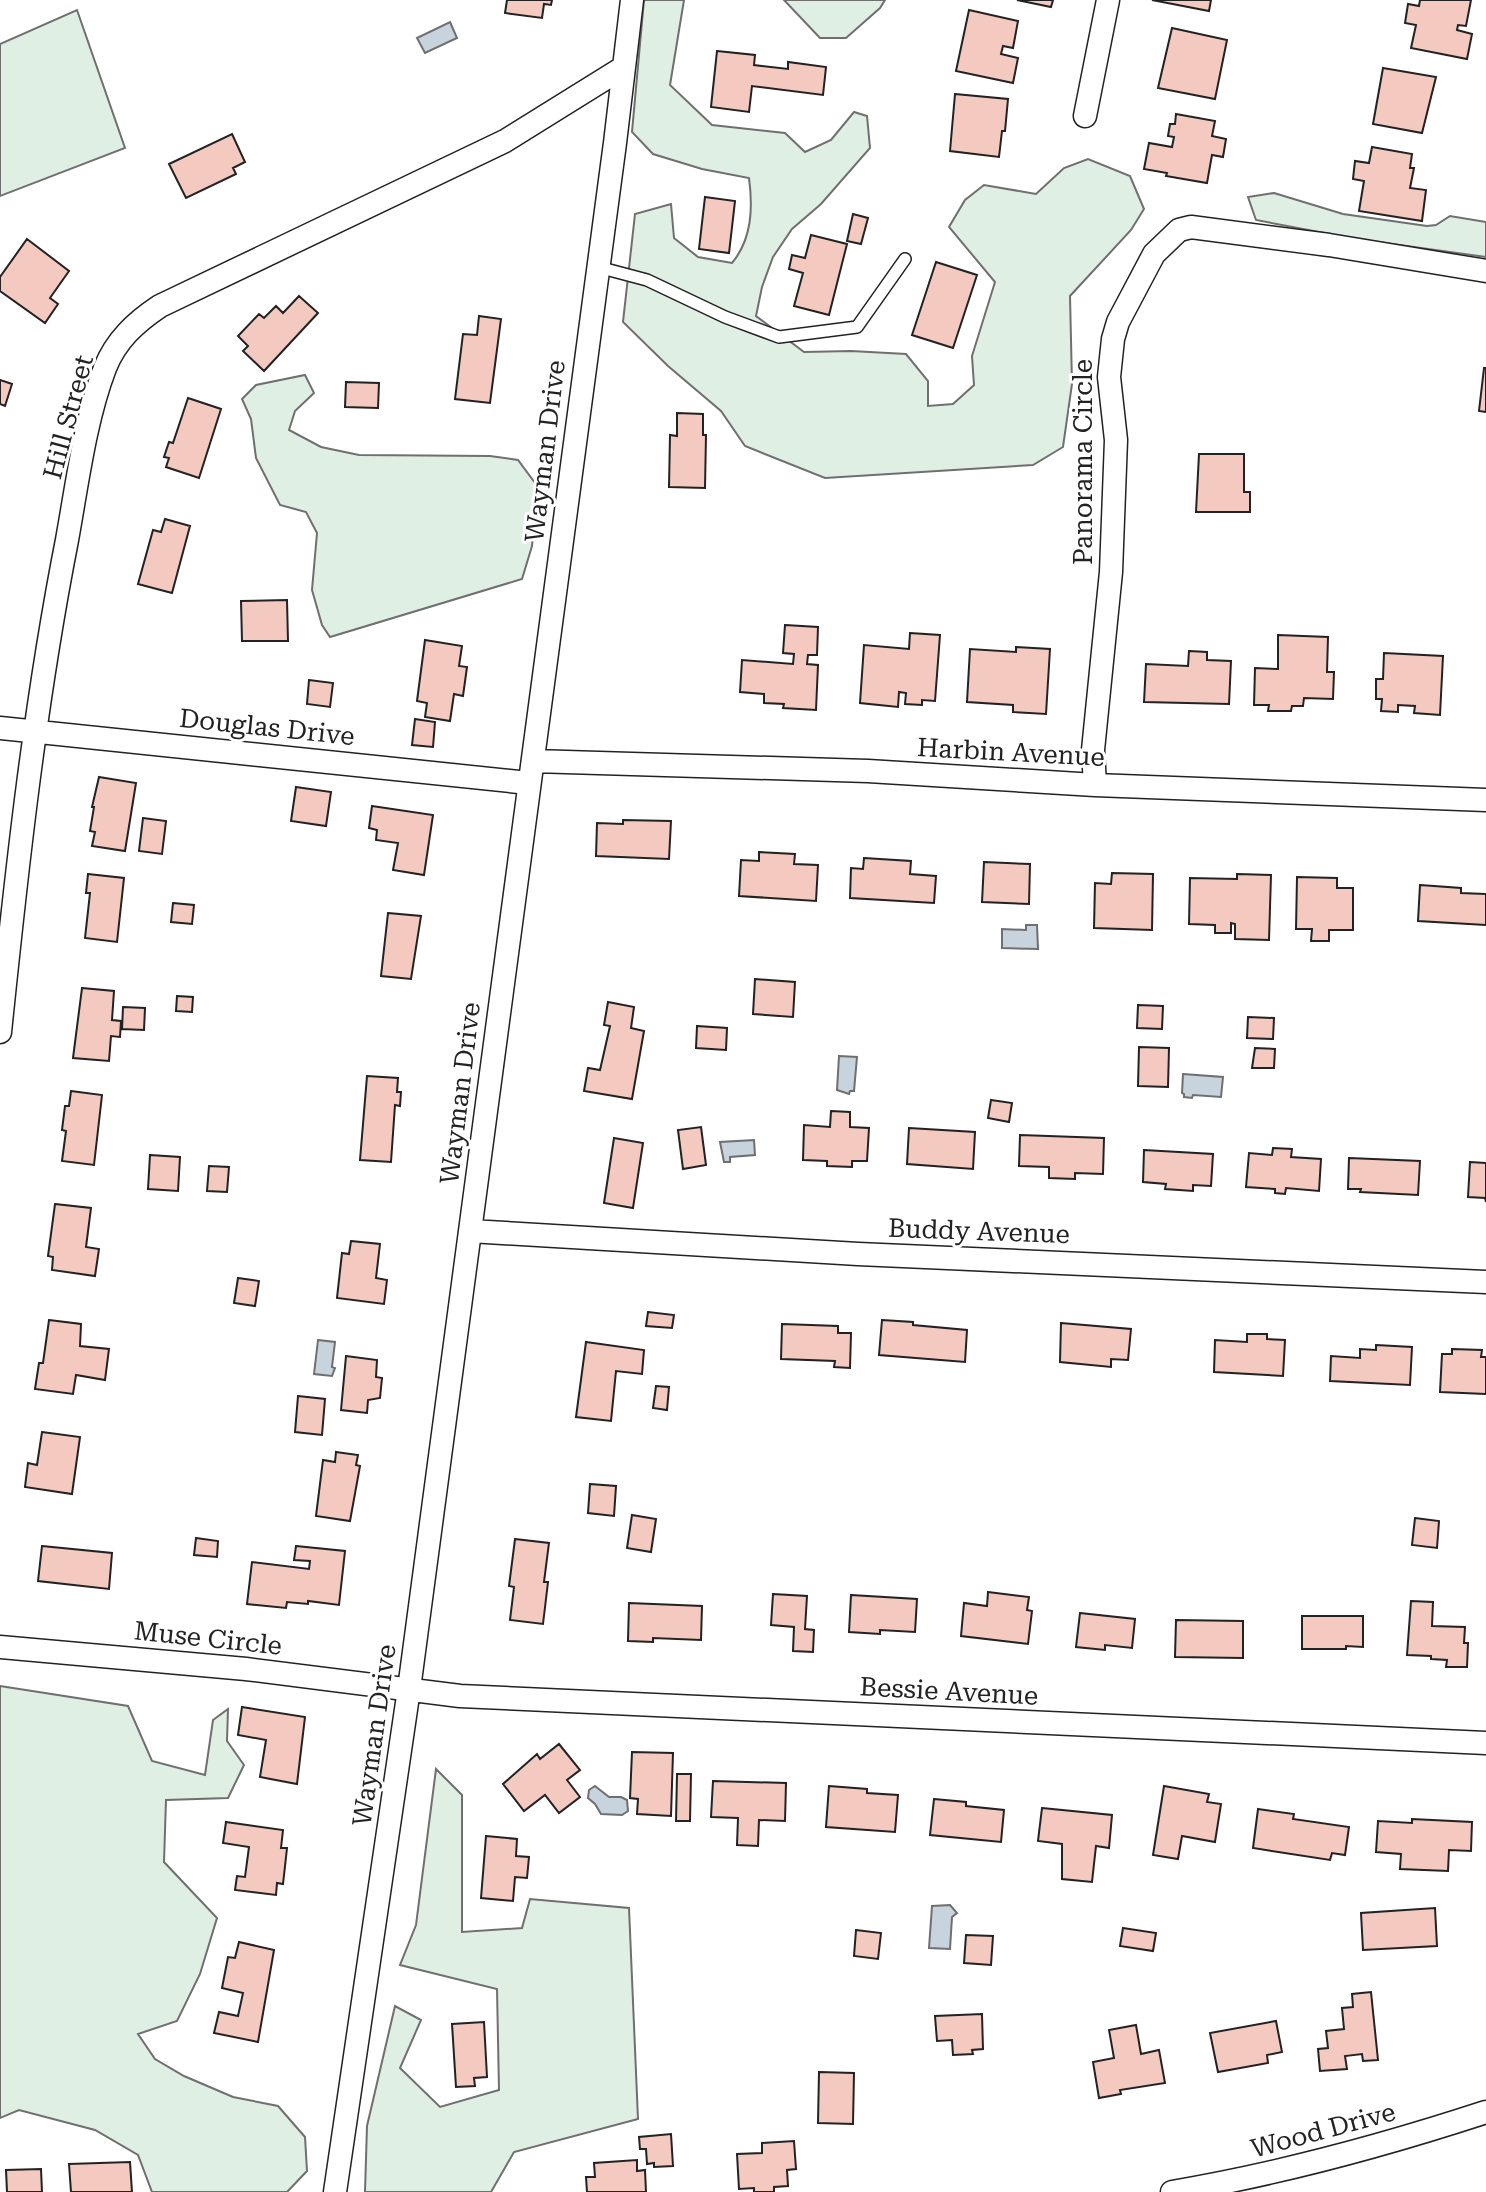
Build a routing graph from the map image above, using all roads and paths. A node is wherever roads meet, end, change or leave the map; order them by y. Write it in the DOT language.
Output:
graph roads {
  1 [pos="632,0"];
  2 [pos="1108,0"];
  3 [pos="624,67"];
  4 [pos="1085,116"];
  5 [pos="905,259"];
  6 [pos="598,267"];
  7 [pos="1486,271"];
  8 [pos="0,728"];
  9 [pos="34,731"];
  10 [pos="531,772"];
  11 [pos="1095,785"];
  12 [pos="1486,800"];
  13 [pos="0,1032"];
  14 [pos="470,1231"];
  15 [pos="1486,1282"];
  16 [pos="0,1647"];
  17 [pos="409,1689"];
  18 [pos="1486,1743"];
  19 [pos="1486,2112"];
  20 [pos="1203,2190"];
  21 [pos="335,2192"];
  22 [pos="1172,2192"];
  1 -- 3 [label="street, Wayman Drive"];
  2 -- 4 [label="street"];
  3 -- 6 [label="street, Wayman Drive"];
  3 -- 9 [label="street, Hill Street"];
  5 -- 6 [label="lane"];
  6 -- 10 [label="street, Wayman Drive"];
  7 -- 11 [label="street, Panorama Circle"];
  8 -- 9 [label="street, Douglas Drive"];
  9 -- 10 [label="street, Douglas Drive"];
  9 -- 13 [label="street, Hill Street"];
  10 -- 11 [label="street, Harbin Avenue"];
  10 -- 14 [label="street, Wayman Drive"];
  11 -- 12 [label="street, Harbin Avenue"];
  14 -- 15 [label="street, Buddy Avenue"];
  14 -- 17 [label="street, Wayman Drive"];
  16 -- 17 [label="street, Muse Circle"];
  17 -- 18 [label="street, Bessie Avenue"];
  17 -- 21 [label="street, Wayman Drive"];
  19 -- 20 [label="street, Wood Drive"];
  20 -- 22 [label="street, Wood Drive"];
}
